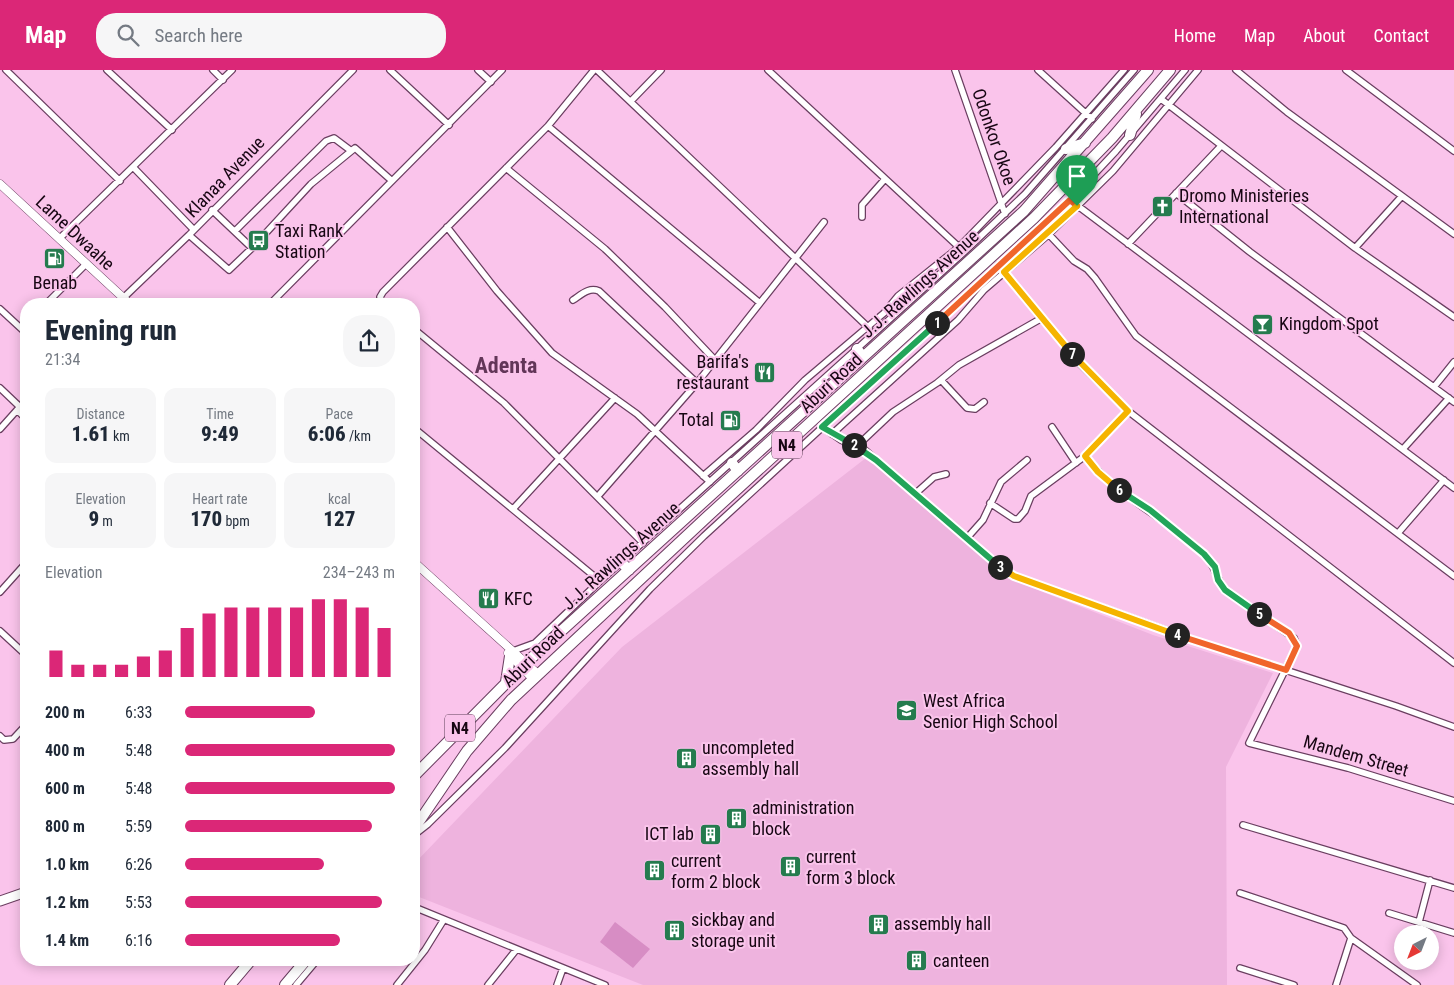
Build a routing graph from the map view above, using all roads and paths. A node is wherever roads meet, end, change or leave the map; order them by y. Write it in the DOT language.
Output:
graph roads {
  1 [pos="6,70"];
  2 [pos="107,70"];
  3 [pos="213,70"];
  4 [pos="232,70"];
  5 [pos="353,70"];
  6 [pos="390,70"];
  7 [pos="478,70"];
  8 [pos="502,70"];
  9 [pos="595,70"];
  10 [pos="661,70"];
  11 [pos="768,70"];
  12 [pos="955,70"];
  13 [pos="1038,70"];
  14 [pos="1124,70"];
  15 [pos="1134,70"];
  16 [pos="1148,70"];
  17 [pos="1170,70"];
  18 [pos="1185,70"];
  19 [pos="1198,70"];
  20 [pos="1236,70"];
  21 [pos="1346,70"];
  22 [pos="223,80"];
  23 [pos="491,82"];
  24 [pos="1161,99"];
  25 [pos="631,101"];
  26 [pos="1168,105"];
  27 [pos="1136,110"];
  28 [pos="1086,113"];
  29 [pos="1092,119"];
  30 [pos="449,125"];
  31 [pos="548,126"];
  32 [pos="172,130"];
  33 [pos="1130,134"];
  34 [pos="1086,143"];
  35 [pos="1221,146"];
  36 [pos="1066,149"];
  37 [pos="350,150"];
  38 [pos="1454,151"];
  39 [pos="133,167"];
  40 [pos="506,168"];
  41 [pos="885,179"];
  42 [pos="391,180"];
  43 [pos="120,181"];
  44 [pos="0,184"];
  45 [pos="1176,193"];
  46 [pos="1402,196"];
  47 [pos="1070,200"];
  48 [pos="1002,205"];
  49 [pos="1077,206"];
  50 [pos="212,210"];
  51 [pos="1005,214"];
  52 [pos="862,217"];
  53 [pos="824,222"];
  54 [pos="1041,226"];
  55 [pos="447,227"];
  56 [pos="235,231"];
  57 [pos="192,232"];
  58 [pos="1049,234"];
  59 [pos="1454,234"];
  60 [pos="60,238"];
  61 [pos="1128,244"];
  62 [pos="959,247"];
  63 [pos="252,248"];
  64 [pos="1355,248"];
  65 [pos="964,252"];
  66 [pos="795,260"];
  67 [pos="86,264"];
  68 [pos="998,265"];
  69 [pos="1004,272"];
  70 [pos="123,297"];
  71 [pos="52,298"];
  72 [pos="278,298"];
  73 [pos="381,298"];
  74 [pos="574,300"];
  75 [pos="760,304"];
  76 [pos="0,309"];
  77 [pos="1454,317"];
  78 [pos="1042,318"];
  79 [pos="20,327"];
  80 [pos="868,327"];
  81 [pos="875,333"];
  82 [pos="420,334"];
  83 [pos="860,353"];
  84 [pos="714,359"];
  85 [pos="1454,362"];
  86 [pos="941,380"];
  87 [pos="697,384"];
  88 [pos="1434,387"];
  89 [pos="0,388"];
  90 [pos="615,398"];
  91 [pos="1451,400"];
  92 [pos="984,402"];
  93 [pos="19,408"];
  94 [pos="1128,411"];
  95 [pos="822,427"];
  96 [pos="1052,427"];
  97 [pos="0,429"];
  98 [pos="655,432"];
  99 [pos="420,433"];
  100 [pos="808,433"];
  101 [pos="832,434"];
  102 [pos="857,446"];
  103 [pos="1404,449"];
  104 [pos="1085,456"];
  105 [pos="561,458"];
  106 [pos="1026,460"];
  107 [pos="1076,462"];
  108 [pos="735,467"];
  109 [pos="946,474"];
  110 [pos="702,476"];
  111 [pos="1444,480"];
  112 [pos="710,482"];
  113 [pos="1454,488"];
  114 [pos="916,493"];
  115 [pos="598,496"];
  116 [pos="990,503"];
  117 [pos="513,509"];
  118 [pos="1399,532"];
  119 [pos="967,538"];
  120 [pos="643,542"];
  121 [pos="621,562"];
  122 [pos="420,568"];
  123 [pos="20,570"];
  124 [pos="629,570"];
  125 [pos="1454,576"];
  126 [pos="600,581"];
  127 [pos="0,592"];
  128 [pos="0,631"];
  129 [pos="20,649"];
  130 [pos="512,654"];
  131 [pos="1453,661"];
  132 [pos="524,666"];
  133 [pos="1286,670"];
  134 [pos="535,676"];
  135 [pos="506,682"];
  136 [pos="1454,727"];
  137 [pos="20,731"];
  138 [pos="0,736"];
  139 [pos="420,770"];
  140 [pos="1454,801"];
  141 [pos="420,820"];
  142 [pos="1243,825"];
  143 [pos="420,830"];
  144 [pos="1430,880"];
  145 [pos="1454,888"];
  146 [pos="1240,893"];
  147 [pos="20,894"];
  148 [pos="0,901"];
  149 [pos="420,911"];
  150 [pos="1389,913"];
  151 [pos="443,921"];
  152 [pos="1419,922"];
  153 [pos="1454,933"];
  154 [pos="1351,938"];
  155 [pos="516,950"];
  156 [pos="420,956"];
  157 [pos="246,966"];
  158 [pos="301,966"];
  159 [pos="312,966"];
  160 [pos="412,966"];
  161 [pos="563,968"];
  162 [pos="1240,968"];
  163 [pos="230,985"];
  164 [pos="285,985"];
  165 [pos="296,985"];
  166 [pos="397,985"];
  167 [pos="488,985"];
  168 [pos="557,985"];
  169 [pos="605,985"];
  170 [pos="1294,985"];
  171 [pos="1336,985"];
  172 [pos="1417,985"];
  1 -- 43 [label="street"];
  2 -- 32 [label="street"];
  3 -- 22 [label="street"];
  4 -- 22 [label="street"];
  5 -- 50 [label="street, Klanaa Avenue"];
  6 -- 30 [label="street"];
  7 -- 23 [label="street"];
  8 -- 23 [label="street"];
  9 -- 25 [label="street"];
  9 -- 31 [label="street"];
  10 -- 25 [label="street"];
  11 -- 41 [label="street"];
  12 -- 48 [label="street, Odonkor Okoe"];
  13 -- 28 [label="street"];
  14 -- 28 [label="street"];
  15 -- 29 [label="street"];
  16 -- 34 [label="highway, J.J. Rawlings Avenue / N4"];
  17 -- 27 [label="highway, Aburi Road / N4"];
  18 -- 24 [label="street"];
  19 -- 26 [label="street"];
  20 -- 46 [label="street"];
  21 -- 38 [label="street"];
  22 -- 32 [label="street"];
  23 -- 30 [label="street"];
  24 -- 26 [label="street"];
  24 -- 33 [label="street"];
  25 -- 66 [label="street"];
  26 -- 35 [label="street"];
  26 -- 49 [label="street"];
  27 -- 33 [label="highway"];
  27 -- 100 [label="highway, Aburi Road / N4"];
  28 -- 29 [label="street"];
  28 -- 48 [label="street"];
  29 -- 36 [label="street"];
  30 -- 42 [label="street"];
  31 -- 40 [label="street"];
  31 -- 75 [label="street"];
  32 -- 39 [label="street"];
  33 -- 47 [label="street"];
  34 -- 36 [label="highway"];
  34 -- 83 [label="highway, J.J. Rawlings Avenue / N4"];
  35 -- 45 [label="street"];
  35 -- 64 [label="street"];
  36 -- 51 [label="street"];
  37 -- 42 [label="street"];
  37 -- 56 [label="street"];
  37 -- 63 [label="street"];
  39 -- 43 [label="street"];
  39 -- 57 [label="street"];
  40 -- 55 [label="street"];
  40 -- 84 [label="street"];
  41 -- 52 [label="street"];
  41 -- 62 [label="street"];
  42 -- 72 [label="street"];
  43 -- 60 [label="street"];
  44 -- 60 [label="street, Lame Dwaahe"];
  45 -- 61 [label="street"];
  45 -- 88 [label="street"];
  46 -- 59 [label="street"];
  46 -- 64 [label="street"];
  47 -- 49 [label="street"];
  47 -- 54 [label="street"];
  48 -- 51 [label="street, Odonkor Okoe"];
  48 -- 62 [label="street"];
  49 -- 58 [label="street"];
  49 -- 61 [label="street"];
  50 -- 56 [label="street"];
  50 -- 57 [label="street, Klanaa Avenue"];
  51 -- 65 [label="street"];
  53 -- 66 [label="street"];
  54 -- 58 [label="street"];
  54 -- 68 [label="street"];
  55 -- 73 [label="street"];
  55 -- 90 [label="street"];
  56 -- 63 [label="street"];
  57 -- 63 [label="street"];
  57 -- 70 [label="street, Klanaa Avenue"];
  58 -- 69 [label="street"];
  58 -- 118 [label="street"];
  60 -- 67 [label="street, Lame Dwaahe"];
  61 -- 103 [label="street"];
  62 -- 65 [label="street"];
  62 -- 80 [label="street"];
  64 -- 77 [label="street"];
  65 -- 81 [label="street"];
  66 -- 75 [label="street"];
  66 -- 80 [label="street"];
  67 -- 70 [label="street, Lame Dwaahe"];
  67 -- 71 [label="street"];
  68 -- 69 [label="street"];
  68 -- 95 [label="street"];
  69 -- 78 [label="street"];
  69 -- 101 [label="street"];
  74 -- 87 [label="street"];
  75 -- 84 [label="street"];
  76 -- 79 [label="street"];
  78 -- 86 [label="street"];
  78 -- 94 [label="street"];
  80 -- 81 [label="street"];
  80 -- 110 [label="street"];
  81 -- 83 [label="street"];
  82 -- 105 [label="street"];
  83 -- 108 [label="highway, J.J. Rawlings Avenue / N4"];
  84 -- 87 [label="street"];
  85 -- 88 [label="street"];
  86 -- 92 [label="street"];
  86 -- 102 [label="street"];
  87 -- 98 [label="street"];
  88 -- 91 [label="street"];
  89 -- 93 [label="street"];
  90 -- 98 [label="street"];
  90 -- 105 [label="street"];
  91 -- 103 [label="street"];
  93 -- 97 [label="street"];
  94 -- 104 [label="street"];
  94 -- 131 [label="street"];
  95 -- 100 [label="street"];
  95 -- 101 [label="street"];
  96 -- 107 [label="street"];
  98 -- 110 [label="street"];
  98 -- 115 [label="street"];
  99 -- 117 [label="street"];
  100 -- 134 [label="highway, Aburi Road / N4"];
  100 -- 143 [label="street"];
  101 -- 102 [label="street"];
  102 -- 114 [label="street"];
  103 -- 111 [label="street"];
  104 -- 107 [label="street"];
  104 -- 133 [label="street"];
  105 -- 115 [label="street"];
  105 -- 117 [label="street"];
  106 -- 116 [label="street"];
  107 -- 116 [label="street"];
  108 -- 112 [label="street"];
  108 -- 124 [label="highway, J.J. Rawlings Avenue / N4"];
  109 -- 114 [label="street"];
  110 -- 112 [label="street"];
  111 -- 113 [label="street"];
  111 -- 118 [label="street"];
  112 -- 120 [label="street"];
  114 -- 119 [label="street"];
  115 -- 120 [label="street"];
  116 -- 119 [label="street"];
  117 -- 126 [label="street"];
  118 -- 125 [label="street"];
  119 -- 133 [label="street"];
  120 -- 121 [label="street"];
  121 -- 124 [label="highway"];
  121 -- 126 [label="street"];
  122 -- 130 [label="street"];
  123 -- 127 [label="street"];
  124 -- 132 [label="highway, J.J. Rawlings Avenue / N4"];
  126 -- 130 [label="street"];
  128 -- 129 [label="street"];
  130 -- 132 [label="street"];
  130 -- 135 [label="highway"];
  132 -- 134 [label="street"];
  132 -- 135 [label="highway, N4"];
  133 -- 136 [label="street"];
  133 -- 140 [label="street, Mandem Street"];
  134 -- 141 [label="highway, Aburi Road / N4"];
  135 -- 139 [label="highway, N4"];
  137 -- 138 [label="street"];
  142 -- 144 [label="street"];
  144 -- 145 [label="street"];
  144 -- 152 [label="street"];
  146 -- 154 [label="street"];
  147 -- 148 [label="main road"];
  149 -- 151 [label="street"];
  150 -- 152 [label="street"];
  151 -- 155 [label="street"];
  151 -- 156 [label="street"];
  152 -- 153 [label="street"];
  154 -- 171 [label="street"];
  154 -- 172 [label="street"];
  155 -- 161 [label="street"];
  155 -- 167 [label="street"];
  157 -- 163 [label="highway"];
  158 -- 164 [label="highway"];
  159 -- 165 [label="street"];
  160 -- 166 [label="street"];
  161 -- 168 [label="street"];
  161 -- 169 [label="street"];
  162 -- 170 [label="street"];
}
